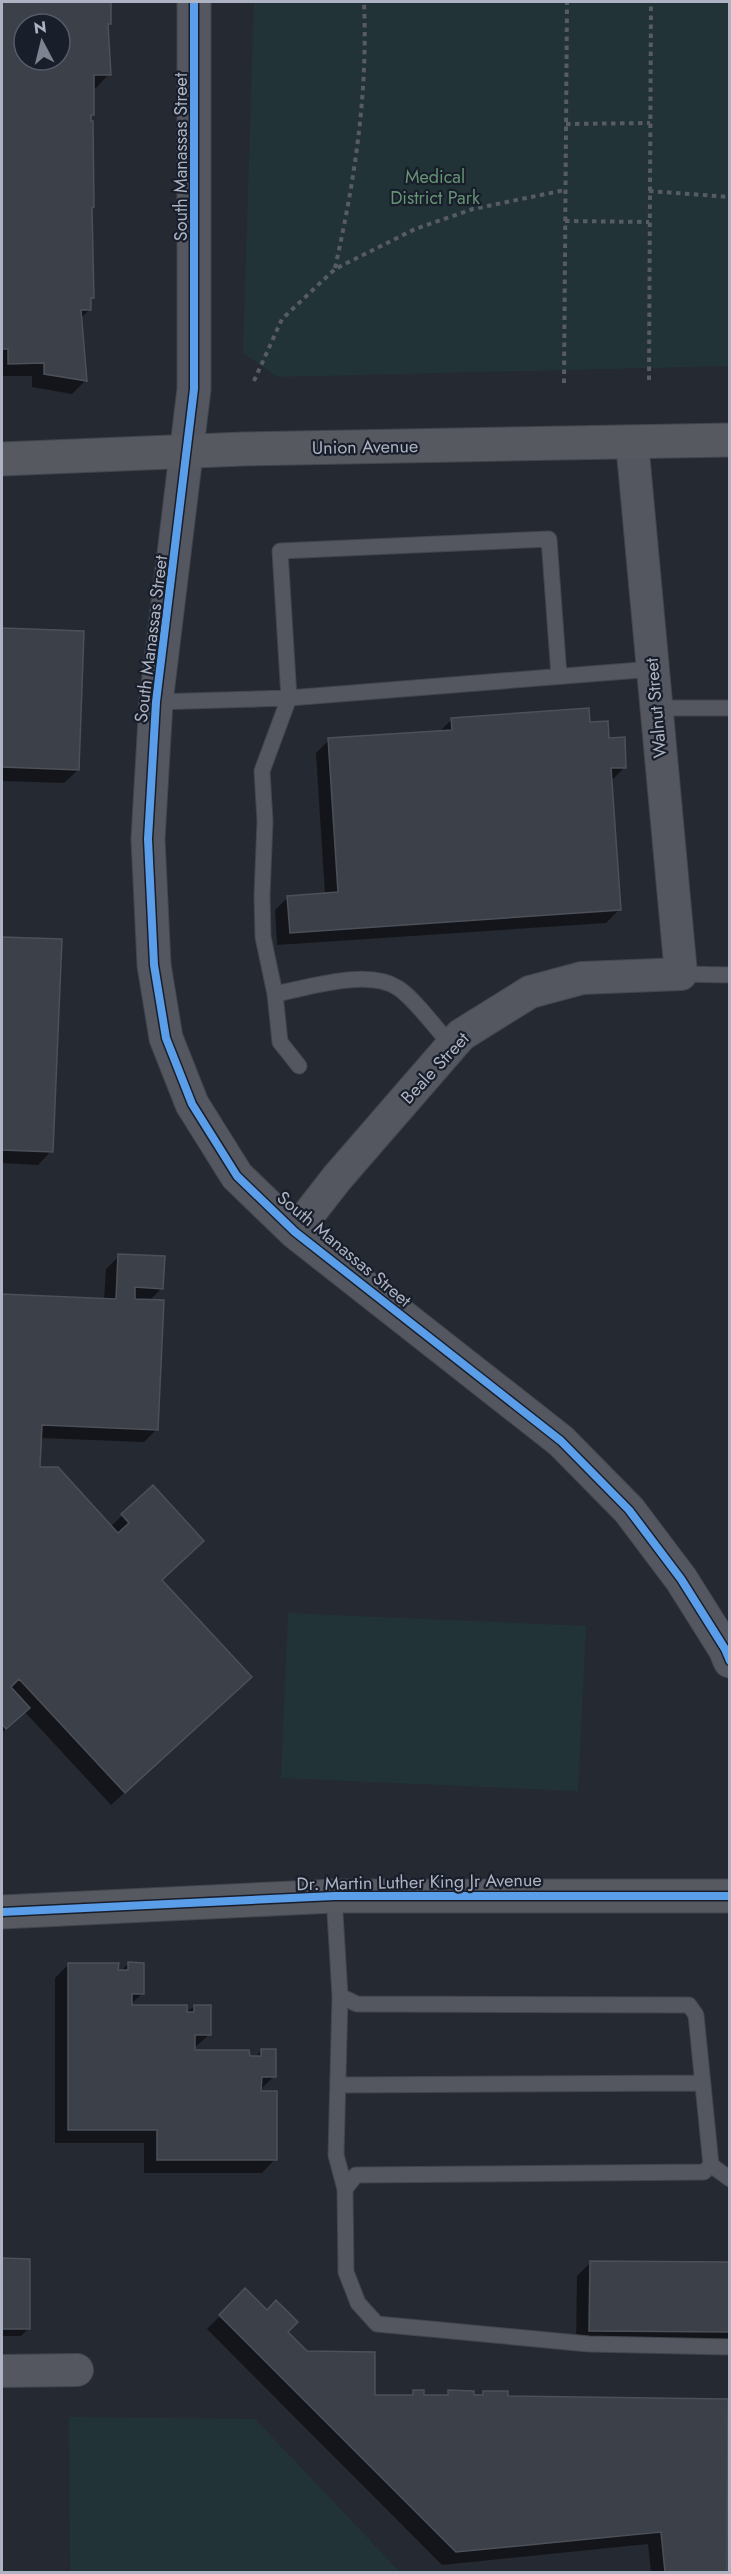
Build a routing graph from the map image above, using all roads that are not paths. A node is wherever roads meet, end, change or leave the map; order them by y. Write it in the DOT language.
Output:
graph roads {
  1 [pos="194,2"];
  2 [pos="729,440"];
  3 [pos="632,442"];
  4 [pos="186,452"];
  5 [pos="2,459"];
  6 [pos="653,669"];
  7 [pos="559,676"];
  8 [pos="289,698"];
  9 [pos="156,702"];
  10 [pos="656,708"];
  11 [pos="729,708"];
  12 [pos="681,975"];
  13 [pos="729,975"];
  14 [pos="275,994"];
  15 [pos="452,1046"];
  16 [pos="299,1066"];
  17 [pos="295,1232"];
  18 [pos="729,1661"];
  19 [pos="334,1896"];
  20 [pos="729,1896"];
  21 [pos="2,1912"];
  22 [pos="340,1996"];
  23 [pos="703,2084"];
  24 [pos="338,2085"];
  25 [pos="711,2165"];
  26 [pos="729,2179"];
  27 [pos="345,2189"];
  28 [pos="729,2347"];
  29 [pos="77,2370"];
  30 [pos="2,2371"];
  1 -- 4 [label="street, South Manassas Street"];
  2 -- 3 [label="main road, Union Avenue"];
  3 -- 4 [label="main road, Union Avenue"];
  3 -- 6 [label="street, Walnut Street"];
  4 -- 5 [label="main road, Union Avenue"];
  4 -- 9 [label="street, South Manassas Street"];
  6 -- 7 [label="lane"];
  6 -- 10 [label="street, Walnut Street"];
  7 -- 8 [label="lane"];
  7 -- 8 [label="lane"];
  8 -- 9 [label="lane"];
  8 -- 14 [label="lane"];
  9 -- 17 [label="street, South Manassas Street"];
  10 -- 11 [label="lane"];
  10 -- 12 [label="street, Walnut Street"];
  12 -- 13 [label="lane, Beale Street"];
  12 -- 15 [label="street, Beale Street"];
  14 -- 15 [label="lane"];
  14 -- 16 [label="lane"];
  15 -- 17 [label="street, Beale Street"];
  17 -- 18 [label="street, South Manassas Street"];
  19 -- 20 [label="main road, Dr. Martin Luther King Jr Avenue"];
  19 -- 21 [label="main road, Dr. Martin Luther King Jr Avenue"];
  19 -- 22 [label="lane"];
  22 -- 23 [label="lane"];
  22 -- 24 [label="lane"];
  23 -- 24 [label="lane"];
  23 -- 25 [label="lane"];
  24 -- 27 [label="lane"];
  25 -- 26 [label="lane"];
  25 -- 27 [label="lane"];
  27 -- 28 [label="lane"];
  29 -- 30 [label="street"];
}
